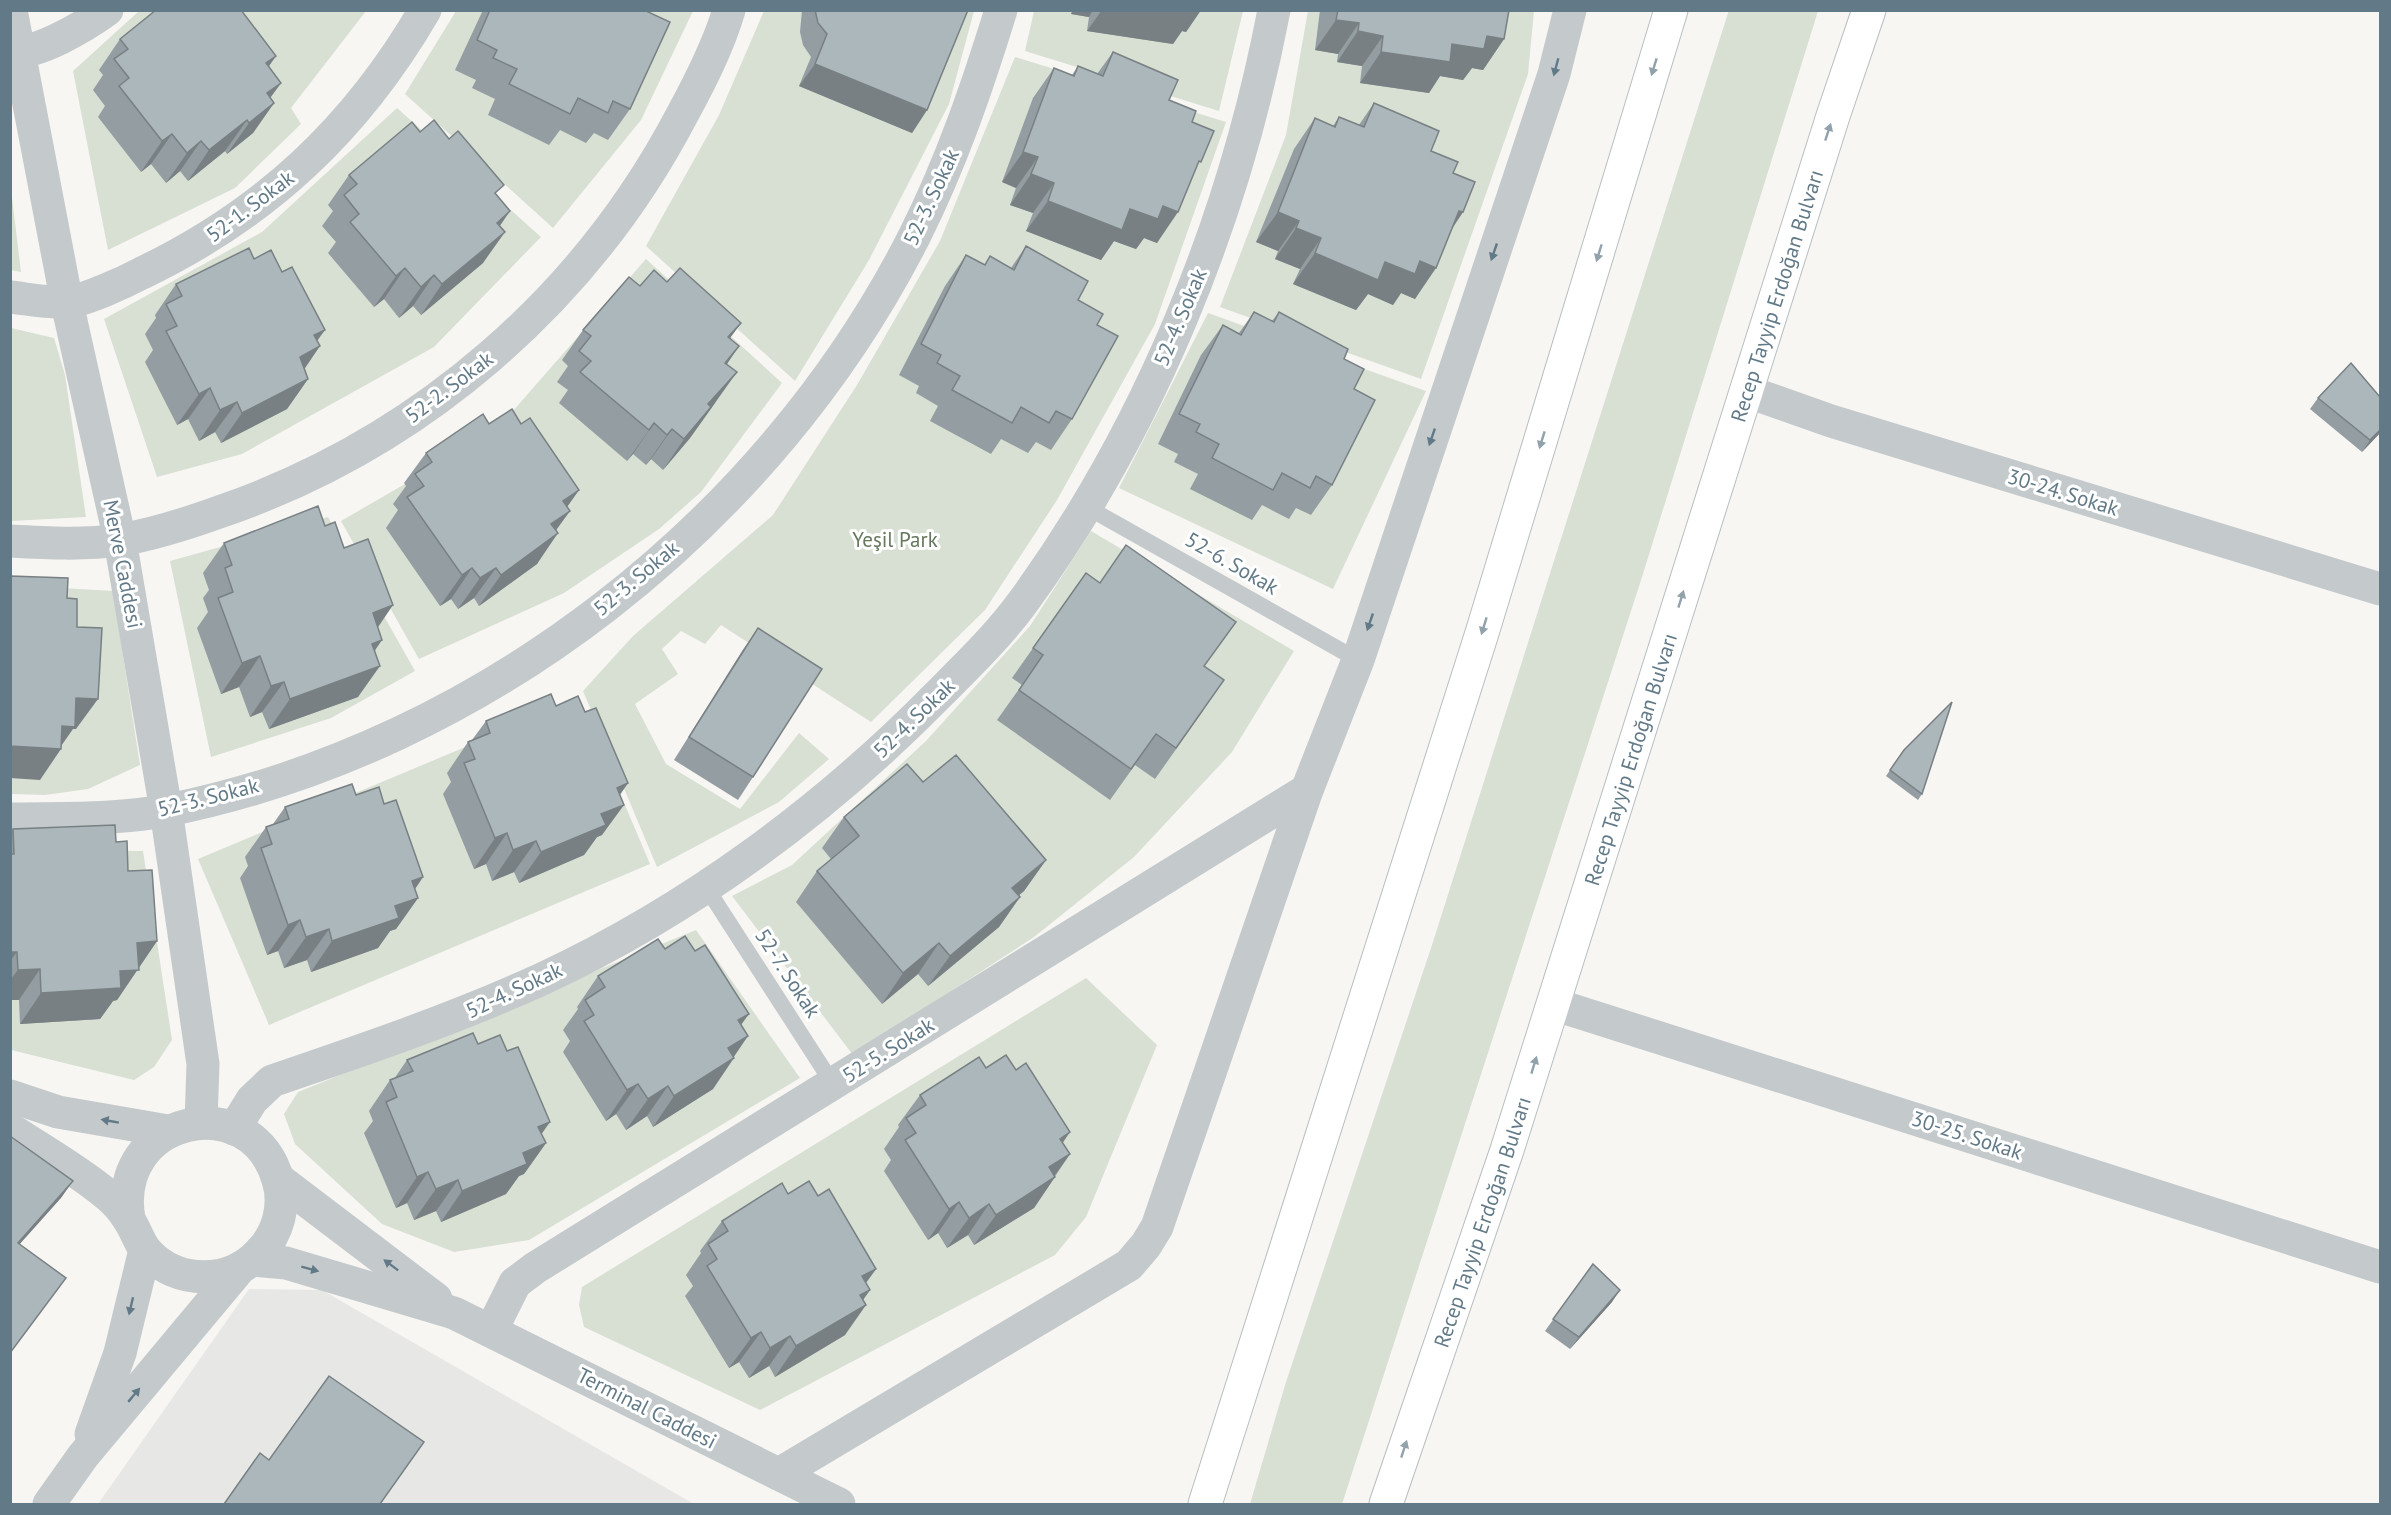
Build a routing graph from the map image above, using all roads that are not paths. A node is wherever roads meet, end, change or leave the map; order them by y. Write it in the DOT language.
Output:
graph roads {
  1 [pos="10,10"];
  2 [pos="107,10"];
  3 [pos="424,10"];
  4 [pos="729,10"];
  5 [pos="1001,10"];
  6 [pos="1274,10"];
  7 [pos="1570,10"];
  8 [pos="1671,10"];
  9 [pos="1869,10"];
  10 [pos="15,52"];
  11 [pos="10,297"];
  12 [pos="67,303"];
  13 [pos="1746,391"];
  14 [pos="1085,506"];
  15 [pos="120,540"];
  16 [pos="10,541"];
  17 [pos="2380,589"];
  18 [pos="1358,660"];
  19 [pos="1307,790"];
  20 [pos="166,810"];
  21 [pos="10,819"];
  22 [pos="706,887"];
  23 [pos="1553,1004"];
  24 [pos="833,1084"];
  25 [pos="10,1096"];
  26 [pos="201,1122"];
  27 [pos="10,1129"];
  28 [pos="234,1129"];
  29 [pos="168,1131"];
  30 [pos="278,1179"];
  31 [pos="129,1219"];
  32 [pos="145,1250"];
  33 [pos="246,1264"];
  34 [pos="2380,1267"];
  35 [pos="454,1313"];
  36 [pos="491,1331"];
  37 [pos="83,1456"];
  38 [pos="779,1474"];
  39 [pos="49,1504"];
  40 [pos="839,1504"];
  41 [pos="1205,1504"];
  42 [pos="1386,1504"];
  1 -- 10 [label="street, Merve Caddesi"];
  2 -- 10 [label="street"];
  3 -- 12 [label="street, 52-1. Sokak"];
  4 -- 15 [label="street, 52-2. Sokak"];
  5 -- 20 [label="street, 52-3. Sokak"];
  6 -- 14 [label="street, 52-4. Sokak"];
  7 -- 18 [label="street, one-way"];
  8 -- 41 [label="street, one-way"];
  13 -- 9 [label="street, Recep Tayyip Erdoğan Bulvarı, one-way"];
  10 -- 12 [label="street, Merve Caddesi"];
  11 -- 12 [label="street, 52-1. Sokak"];
  12 -- 15 [label="street, Merve Caddesi"];
  13 -- 17 [label="street, 30-24. Sokak"];
  23 -- 13 [label="street, Recep Tayyip Erdoğan Bulvarı, one-way"];
  14 -- 18 [label="lane, 52-6. Sokak"];
  14 -- 22 [label="street, 52-4. Sokak"];
  15 -- 16 [label="street, 52-2. Sokak"];
  15 -- 20 [label="street, Merve Caddesi"];
  18 -- 19 [label="street"];
  19 -- 24 [label="street, 52-5. Sokak"];
  19 -- 38 [label="street"];
  20 -- 21 [label="street, 52-3. Sokak"];
  20 -- 26 [label="street, Merve Caddesi"];
  22 -- 24 [label="lane, 52-7. Sokak"];
  22 -- 28 [label="street, 52-4. Sokak"];
  23 -- 34 [label="street, 30-25. Sokak"];
  42 -- 23 [label="street, Recep Tayyip Erdoğan Bulvarı, one-way"];
  24 -- 36 [label="street, 52-5. Sokak"];
  29 -- 25 [label="street, Terminal Caddesi, one-way"];
  26 -- 28 [label="street, Terminal Caddesi"];
  26 -- 29 [label="street, Terminal Caddesi"];
  27 -- 31 [label="street, Terminal Caddesi"];
  28 -- 30 [label="street, Terminal Caddesi"];
  29 -- 31 [label="street, Terminal Caddesi"];
  30 -- 33 [label="street, Terminal Caddesi"];
  35 -- 30 [label="street, Terminal Caddesi, one-way"];
  31 -- 32 [label="street, Terminal Caddesi"];
  32 -- 33 [label="street, Terminal Caddesi"];
  32 -- 37 [label="street, one-way"];
  33 -- 35 [label="street, Terminal Caddesi, one-way"];
  37 -- 33 [label="street, one-way"];
  35 -- 36 [label="street, Terminal Caddesi"];
  36 -- 38 [label="street, Terminal Caddesi"];
  37 -- 39 [label="street"];
  38 -- 40 [label="street, Terminal Caddesi"];
}
